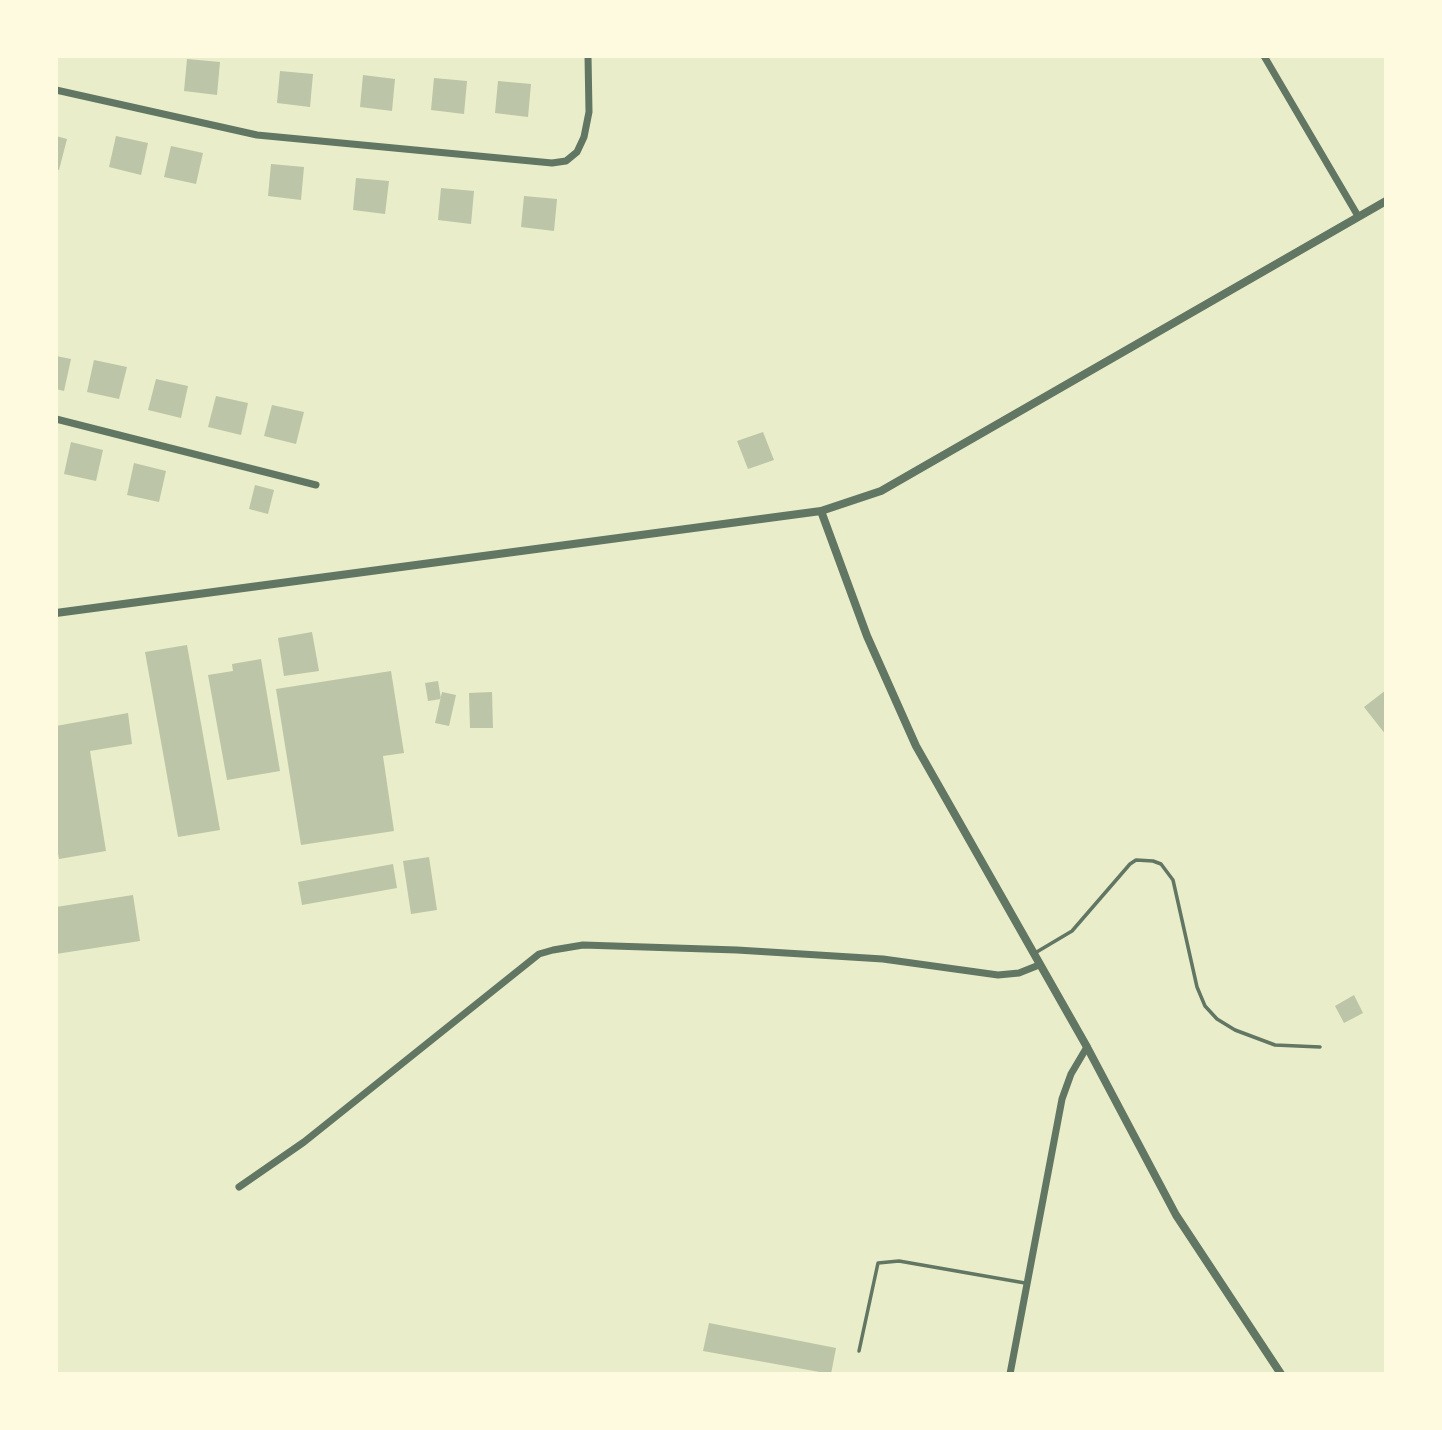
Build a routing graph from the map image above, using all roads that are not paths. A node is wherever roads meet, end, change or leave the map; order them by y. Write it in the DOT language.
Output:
graph roads {
  1 [pos="588,56"];
  2 [pos="1264,56"];
  3 [pos="56,90"];
  4 [pos="1386,201"];
  5 [pos="1358,216"];
  6 [pos="56,419"];
  7 [pos="316,485"];
  8 [pos="821,511"];
  9 [pos="56,613"];
  10 [pos="1033,954"];
  11 [pos="1040,965"];
  12 [pos="1087,1047"];
  13 [pos="1320,1047"];
  14 [pos="239,1187"];
  15 [pos="1025,1283"];
  16 [pos="859,1350"];
  17 [pos="1010,1374"];
  18 [pos="1281,1374"];
  1 -- 3 [label="street"];
  2 -- 5 [label="street"];
  4 -- 5 [label="street"];
  5 -- 8 [label="street"];
  6 -- 7 [label="street"];
  8 -- 9 [label="street"];
  8 -- 10 [label="street"];
  10 -- 11 [label="street"];
  10 -- 13 [label="lane"];
  11 -- 12 [label="street"];
  11 -- 14 [label="street"];
  12 -- 15 [label="street"];
  12 -- 18 [label="street"];
  15 -- 16 [label="lane"];
  15 -- 17 [label="street"];
}
